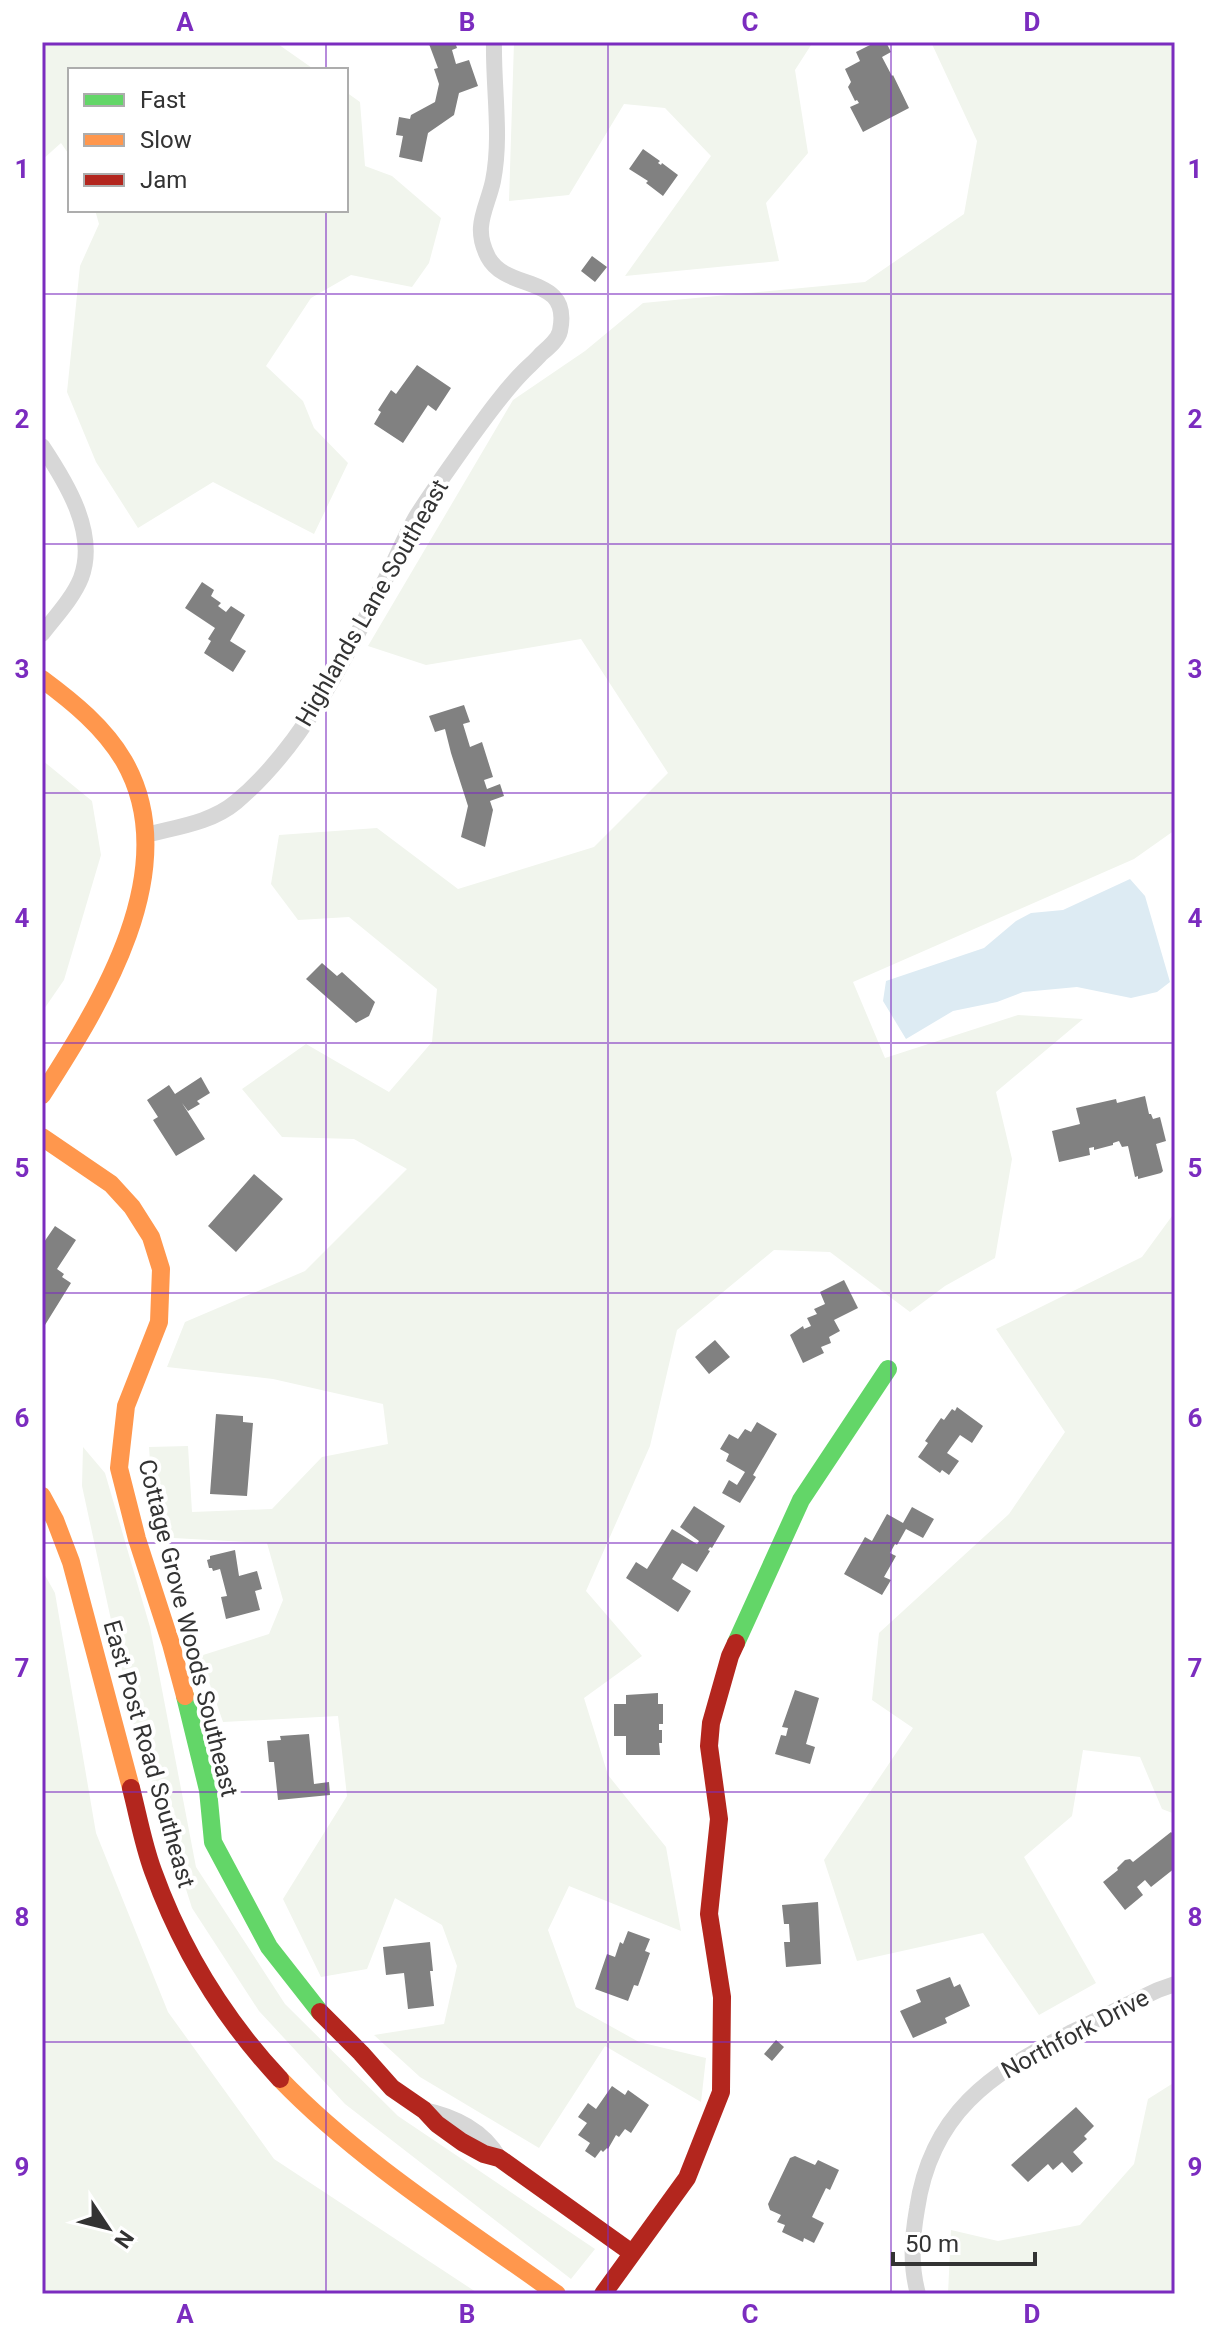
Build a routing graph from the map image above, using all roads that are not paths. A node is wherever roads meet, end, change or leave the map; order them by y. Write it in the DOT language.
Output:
graph roads {
  1 [pos="494,42"];
  2 [pos="42,446"];
  3 [pos="42,634"];
  4 [pos="42,679"];
  5 [pos="146,835"];
  6 [pos="42,1095"];
  7 [pos="42,1137"];
  8 [pos="888,1369"];
  9 [pos="42,1496"];
  10 [pos="1175,1970"];
  11 [pos="1175,1984"];
  12 [pos="1158,1990"];
  13 [pos="632,2253"];
  14 [pos="557,2294"];
  15 [pos="603,2294"];
  16 [pos="918,2294"];
  1 -- 5 [label="street, Highlands Lane Southeast"];
  2 -- 3 [label="street"];
  4 -- 5 [label="street"];
  5 -- 6 [label="street"];
  7 -- 13 [label="street, Cottage Grove Woods Southeast"];
  8 -- 13 [label="street"];
  9 -- 14 [label="street, East Post Road Southeast"];
  10 -- 12 [label="street, Northfork Drive"];
  11 -- 12 [label="street, Northfork Drive"];
  12 -- 16 [label="street, Northfork Drive"];
  13 -- 15 [label="street"];
}
